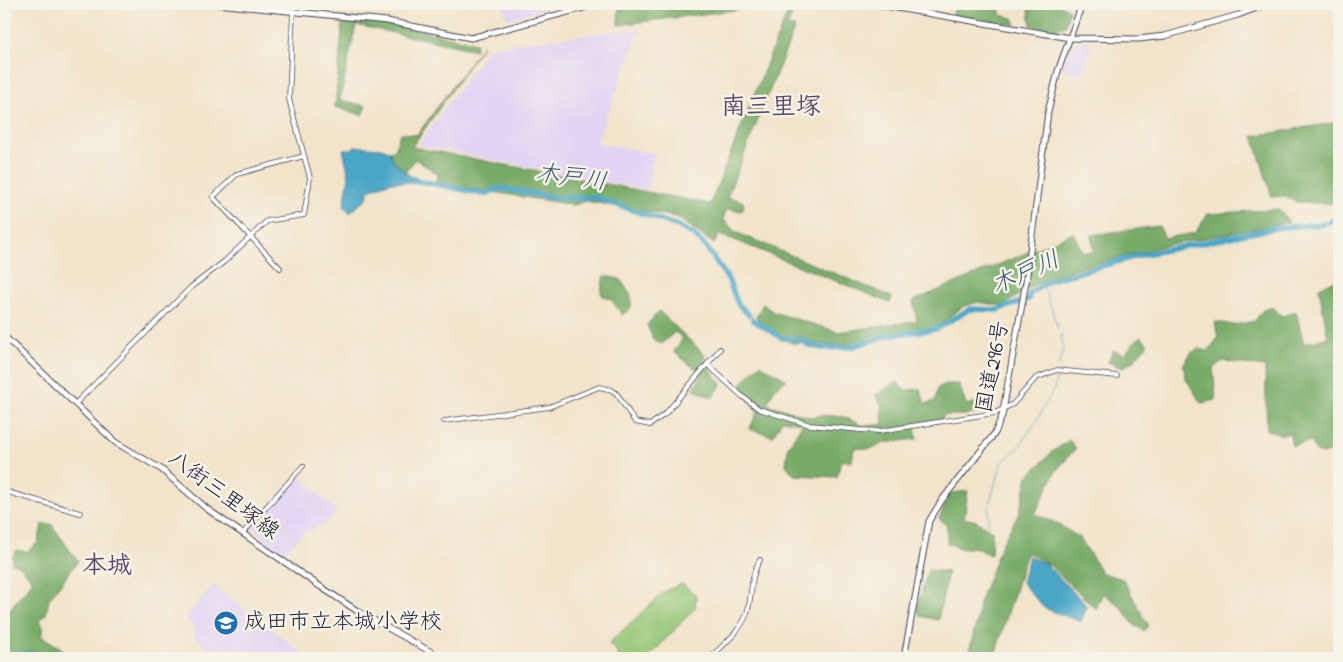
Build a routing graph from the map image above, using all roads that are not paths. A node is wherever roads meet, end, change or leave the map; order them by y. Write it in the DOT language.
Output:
graph roads {
  1 [pos="218,4"];
  2 [pos="598,4"];
  3 [pos="874,4"];
  4 [pos="1082,4"];
  5 [pos="1267,4"];
  6 [pos="293,10"];
  7 [pos="1070,38"];
  8 [pos="304,156"];
  9 [pos="250,237"];
  10 [pos="280,268"];
  11 [pos="4,336"];
  12 [pos="720,349"];
  13 [pos="707,364"];
  14 [pos="1117,376"];
  15 [pos="75,404"];
  16 [pos="1004,410"];
  17 [pos="444,421"];
  18 [pos="303,466"];
  19 [pos="4,491"];
  20 [pos="80,513"];
  21 [pos="243,533"];
  22 [pos="760,560"];
  23 [pos="442,658"];
  24 [pos="710,658"];
  25 [pos="904,658"];
  1 -- 6 [label="main road"];
  2 -- 6 [label="main road"];
  3 -- 7 [label="main road"];
  4 -- 7 [label="main road, 国道296号"];
  5 -- 7 [label="main road"];
  6 -- 8 [label="street"];
  7 -- 16 [label="main road, 国道296号"];
  8 -- 9 [label="street"];
  8 -- 9 [label="street"];
  9 -- 10 [label="street"];
  9 -- 15 [label="street"];
  11 -- 15 [label="main road, 八街三里塚線"];
  12 -- 13 [label="street"];
  13 -- 16 [label="street"];
  13 -- 17 [label="street"];
  14 -- 16 [label="street"];
  15 -- 21 [label="main road, 八街三里塚線"];
  16 -- 25 [label="main road, 国道296号"];
  18 -- 21 [label="street"];
  19 -- 20 [label="street"];
  21 -- 23 [label="main road, 八街三里塚線"];
  22 -- 24 [label="street"];
}
